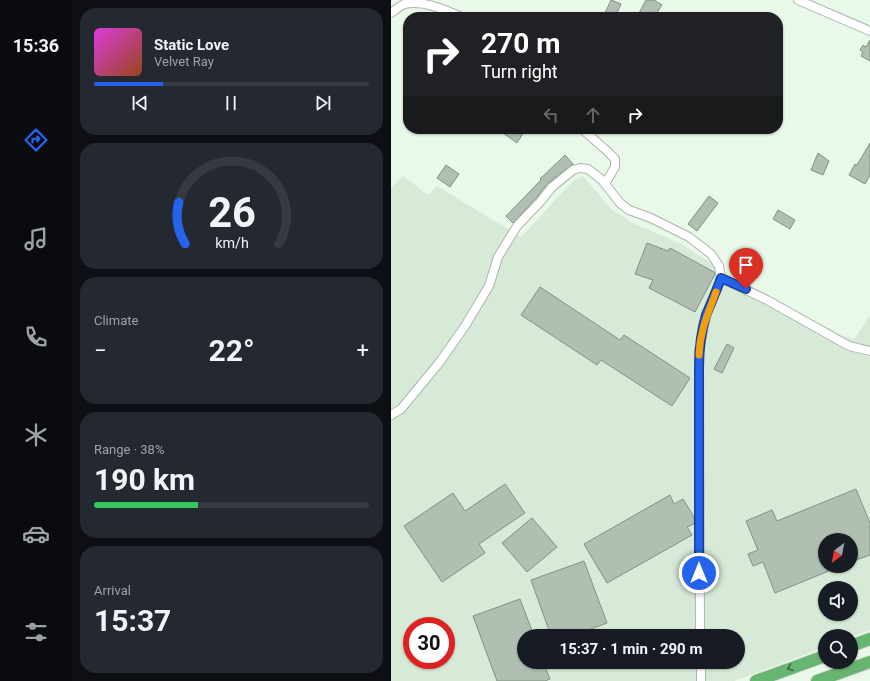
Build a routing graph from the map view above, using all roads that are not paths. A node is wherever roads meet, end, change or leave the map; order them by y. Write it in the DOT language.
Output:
graph roads {
  1 [pos="798,0"];
  2 [pos="451,12"];
  3 [pos="391,13"];
  4 [pos="870,31"];
  5 [pos="588,134"];
  6 [pos="605,184"];
  7 [pos="721,278"];
  8 [pos="870,351"];
  9 [pos="391,415"];
  10 [pos="700,629"];
  11 [pos="870,639"];
  12 [pos="858,643"];
  13 [pos="818,658"];
  14 [pos="870,662"];
  15 [pos="701,669"];
  16 [pos="701,681"];
  17 [pos="755,681"];
  18 [pos="817,681"];
  1 -- 4 [label="street"];
  2 -- 3 [label="street"];
  5 -- 6 [label="street"];
  6 -- 7 [label="street"];
  6 -- 9 [label="street"];
  7 -- 8 [label="street"];
  7 -- 10 [label="street"];
  11 -- 12 [label="highway"];
  13 -- 17 [label="highway, one-way"];
  14 -- 18 [label="highway"];
  15 -- 16 [label="street"];
}
